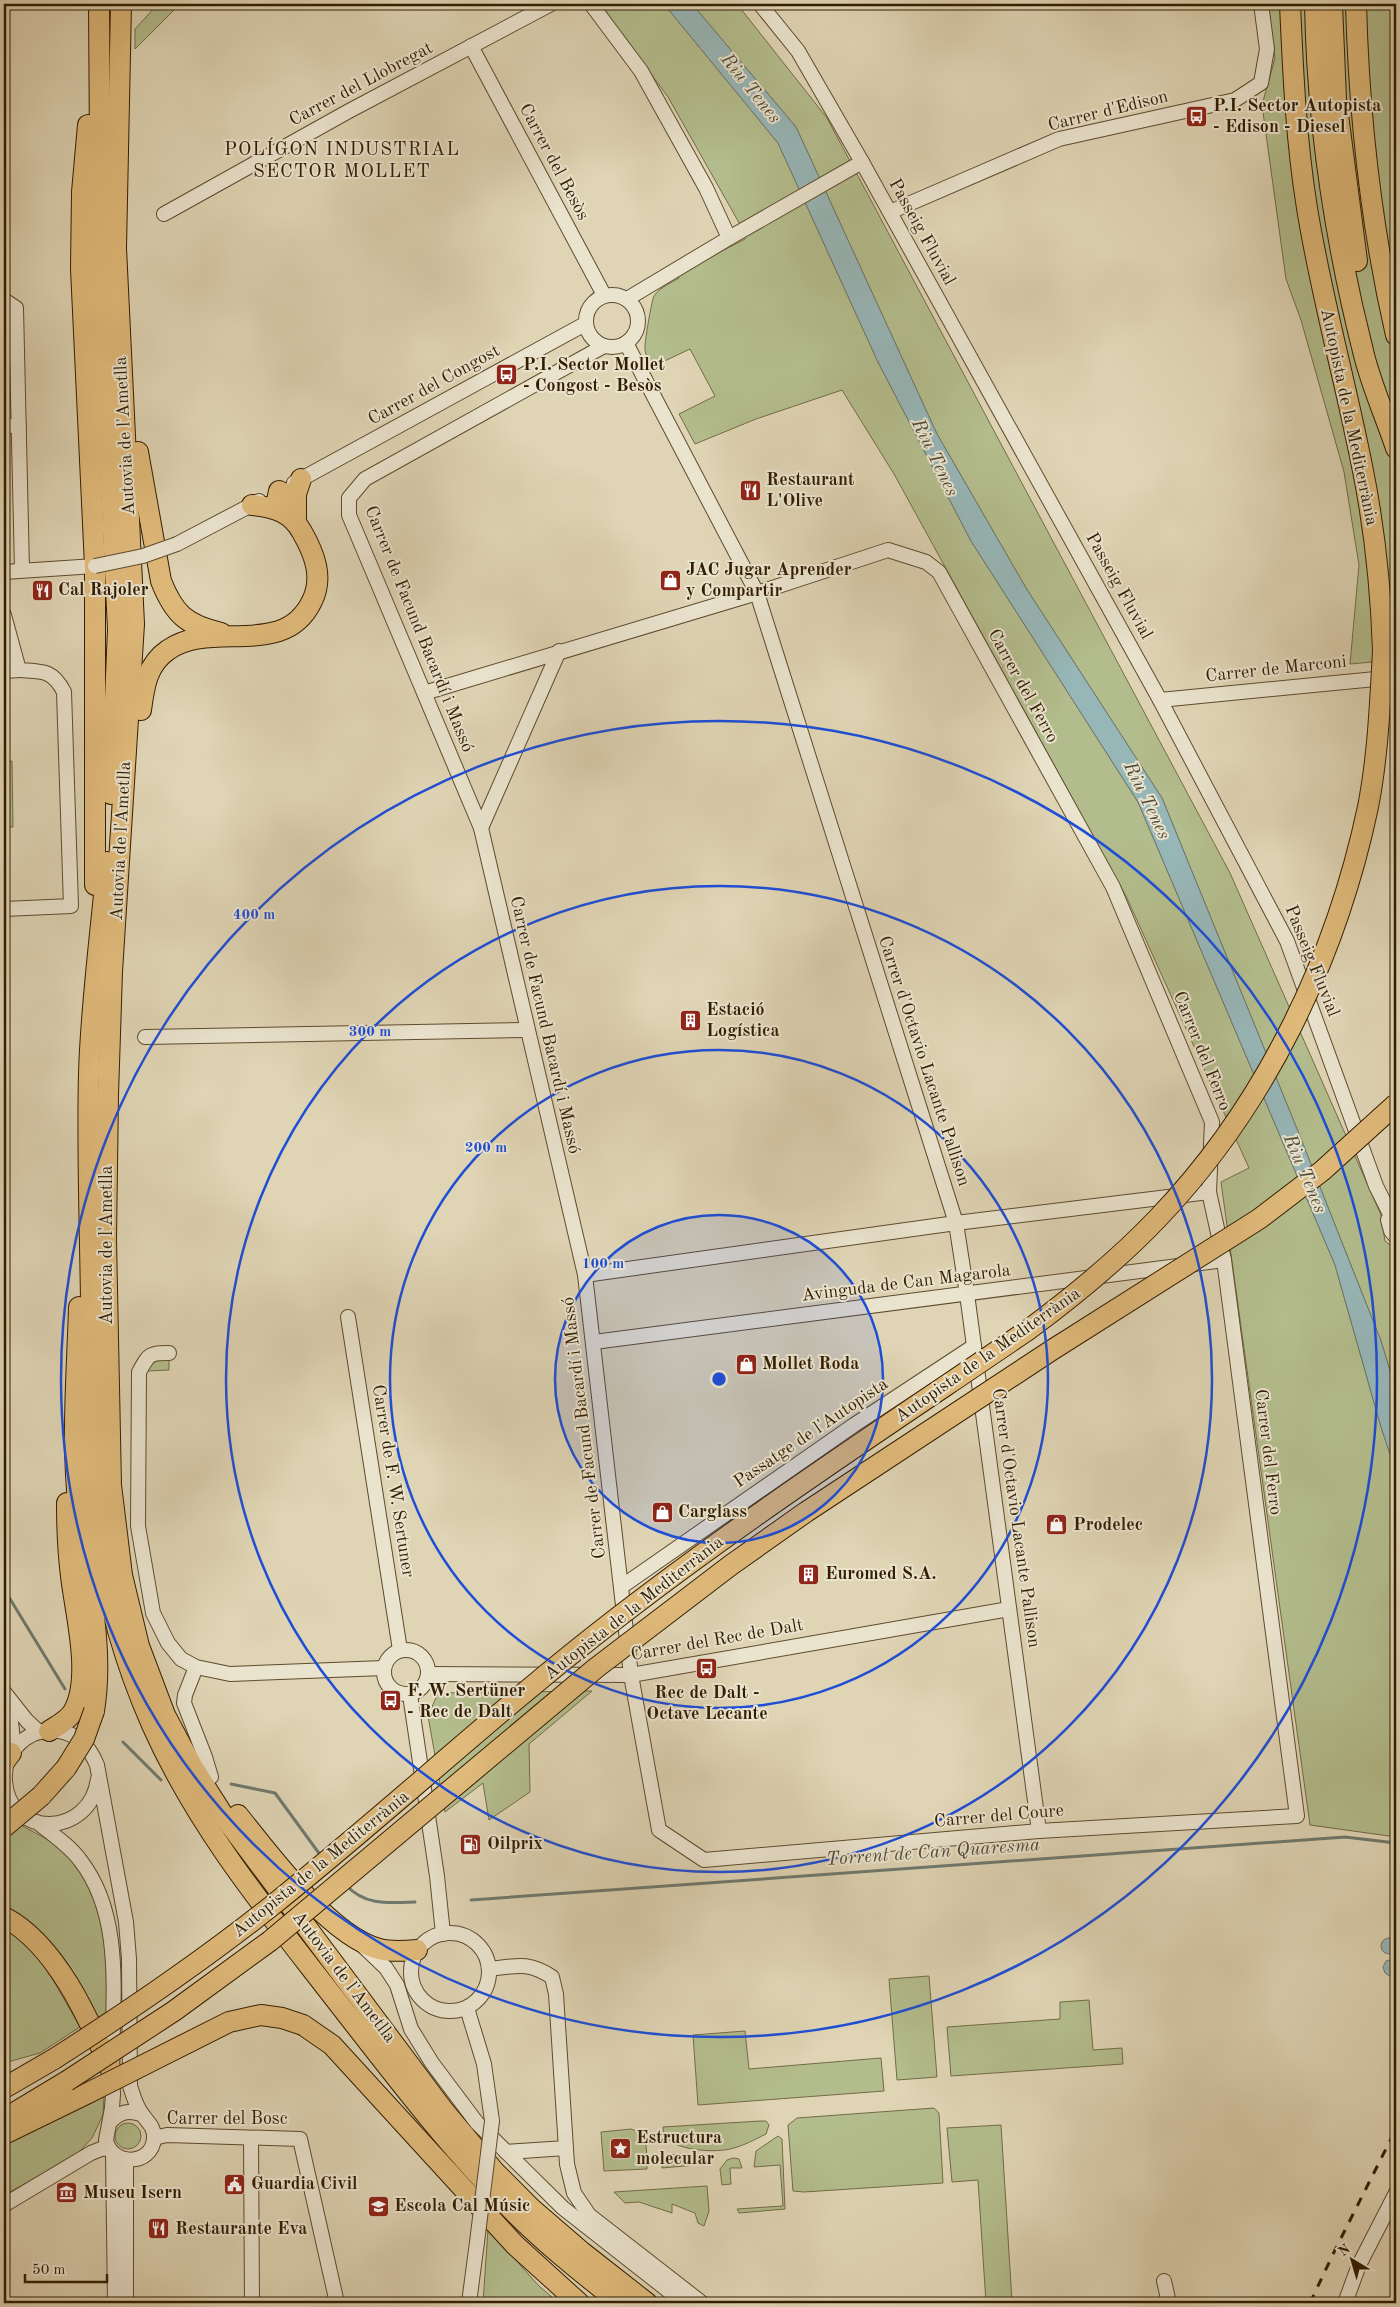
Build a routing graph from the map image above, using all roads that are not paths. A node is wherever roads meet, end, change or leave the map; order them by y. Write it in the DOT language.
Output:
graph roads {
  1 [pos="121,4"];
  2 [pos="550,4"];
  3 [pos="591,4"];
  4 [pos="760,4"];
  5 [pos="1261,4"];
  6 [pos="1290,4"];
  7 [pos="1314,4"];
  8 [pos="1332,4"];
  9 [pos="1356,4"];
  10 [pos="99,9"];
  11 [pos="471,46"];
  12 [pos="862,162"];
  13 [pos="890,212"];
  14 [pos="164,214"];
  15 [pos="729,238"];
  16 [pos="604,295"];
  17 [pos="627,299"];
  18 [pos="4,300"];
  19 [pos="585,324"];
  20 [pos="1396,335"];
  21 [pos="626,343"];
  22 [pos="604,346"];
  23 [pos="121,358"];
  24 [pos="4,426"];
  25 [pos="19,426"];
  26 [pos="1396,448"];
  27 [pos="301,480"];
  28 [pos="252,505"];
  29 [pos="288,507"];
  30 [pos="95,566"];
  31 [pos="22,570"];
  32 [pos="4,572"];
  33 [pos="756,593"];
  34 [pos="4,615"];
  35 [pos="233,636"];
  36 [pos="559,650"];
  37 [pos="20,670"];
  38 [pos="4,671"];
  39 [pos="1396,677"];
  40 [pos="424,693"];
  41 [pos="1160,700"];
  42 [pos="481,828"];
  43 [pos="4,908"];
  44 [pos="108,934"];
  45 [pos="526,1030"];
  46 [pos="145,1037"];
  47 [pos="89,1072"];
  48 [pos="1396,1104"];
  49 [pos="1209,1192"];
  50 [pos="1393,1210"];
  51 [pos="956,1223"];
  52 [pos="1396,1237"];
  53 [pos="1224,1260"];
  54 [pos="585,1275"];
  55 [pos="968,1294"];
  56 [pos="348,1317"];
  57 [pos="594,1342"];
  58 [pos="974,1346"];
  59 [pos="169,1352"];
  60 [pos="75,1427"];
  61 [pos="621,1587"];
  62 [pos="1009,1609"];
  63 [pos="139,1646"];
  64 [pos="400,1650"];
  65 [pos="196,1667"];
  66 [pos="384,1668"];
  67 [pos="429,1674"];
  68 [pos="631,1675"];
  69 [pos="4,1692"];
  70 [pos="410,1695"];
  71 [pos="4,1699"];
  72 [pos="44,1732"];
  73 [pos="10,1755"];
  74 [pos="211,1778"];
  75 [pos="98,1779"];
  76 [pos="1297,1816"];
  77 [pos="38,1822"];
  78 [pos="4,1827"];
  79 [pos="1039,1831"];
  80 [pos="704,1860"];
  81 [pos="4,1917"];
  82 [pos="443,1934"];
  83 [pos="352,1936"];
  84 [pos="417,1950"];
  85 [pos="489,1969"];
  86 [pos="466,2008"];
  87 [pos="54,2059"];
  88 [pos="111,2070"];
  89 [pos="4,2072"];
  90 [pos="4,2088"];
  91 [pos="141,2114"];
  92 [pos="4,2118"];
  93 [pos="110,2122"];
  94 [pos="4,2134"];
  95 [pos="154,2138"];
  96 [pos="251,2138"];
  97 [pos="566,2148"];
  98 [pos="506,2152"];
  99 [pos="116,2154"];
  100 [pos="1396,2193"];
  101 [pos="4,2204"];
  102 [pos="1164,2281"];
  103 [pos="115,2303"];
  104 [pos="126,2303"];
  105 [pos="252,2303"];
  106 [pos="337,2303"];
  107 [pos="469,2303"];
  108 [pos="579,2303"];
  109 [pos="620,2303"];
  110 [pos="647,2303"];
  111 [pos="684,2303"];
  112 [pos="702,2303"];
  113 [pos="1169,2303"];
  114 [pos="1345,2303"];
  1 -- 23 [label="highway, Autovia de l'Ametlla"];
  2 -- 11 [label="street, Carrer del Llobregat"];
  3 -- 15 [label="street"];
  4 -- 12 [label="street, Passeig Fluvial"];
  5 -- 13 [label="street, Carrer d'Edison"];
  6 -- 87 [label="highway, Autopista de la Mediterrània, bridge"];
  7 -- 26 [label="highway"];
  8 -- 26 [label="highway"];
  9 -- 20 [label="highway"];
  10 -- 30 [label="highway"];
  10 -- 44 [label="highway, Autovia de l'Ametlla"];
  11 -- 14 [label="street, Carrer del Llobregat"];
  11 -- 16 [label="street, Carrer del Besòs"];
  12 -- 13 [label="street, Passeig Fluvial"];
  12 -- 15 [label="street"];
  13 -- 41 [label="street, Passeig Fluvial"];
  15 -- 17 [label="street"];
  16 -- 17 [label="street"];
  16 -- 19 [label="street"];
  17 -- 21 [label="street"];
  18 -- 25 [label="street"];
  19 -- 22 [label="street"];
  19 -- 27 [label="street, Carrer del Congost"];
  21 -- 22 [label="street"];
  21 -- 33 [label="street, Carrer d'Octavio Lacante Pallison"];
  22 -- 40 [label="street, Carrer de Facund Bacardí i Massó"];
  23 -- 35 [label="highway"];
  23 -- 44 [label="highway, Autovia de l'Ametlla"];
  24 -- 25 [label="street"];
  25 -- 31 [label="street"];
  27 -- 29 [label="highway"];
  28 -- 29 [label="highway"];
  28 -- 30 [label="street, bridge"];
  29 -- 35 [label="highway"];
  30 -- 31 [label="street"];
  30 -- 44 [label="highway"];
  31 -- 32 [label="street"];
  33 -- 36 [label="street, Carrer del Ferro"];
  33 -- 49 [label="street, Carrer del Ferro"];
  33 -- 51 [label="street, Carrer d'Octavio Lacante Pallison"];
  34 -- 37 [label="street"];
  35 -- 44 [label="highway"];
  36 -- 40 [label="street, Carrer del Ferro"];
  36 -- 42 [label="street"];
  37 -- 38 [label="street"];
  37 -- 43 [label="street"];
  39 -- 41 [label="street, Carrer de Marconi"];
  40 -- 42 [label="street, Carrer de Facund Bacardí i Massó"];
  41 -- 50 [label="street, Passeig Fluvial"];
  42 -- 45 [label="street, Carrer de Facund Bacardí i Massó"];
  44 -- 47 [label="highway, Autovia de l'Ametlla"];
  44 -- 63 [label="highway, Autovia de l'Ametlla"];
  45 -- 46 [label="street"];
  45 -- 54 [label="street, Carrer de Facund Bacardí i Massó"];
  47 -- 60 [label="highway"];
  47 -- 109 [label="highway, Autovia de l'Ametlla"];
  48 -- 92 [label="highway, Autopista de la Mediterrània, bridge"];
  49 -- 51 [label="street"];
  49 -- 53 [label="street, Carrer del Ferro"];
  50 -- 52 [label="street, Passeig Fluvial"];
  51 -- 54 [label="street"];
  51 -- 55 [label="street, Carrer d'Octavio Lacante Pallison"];
  53 -- 55 [label="street, Avinguda de Can Magarola"];
  53 -- 76 [label="street, Carrer del Ferro"];
  54 -- 57 [label="street, Carrer de Facund Bacardí i Massó"];
  55 -- 57 [label="street, Avinguda de Can Magarola"];
  55 -- 58 [label="street, Carrer d'Octavio Lacante Pallison"];
  56 -- 64 [label="street, Carrer de F. W. Sertuner"];
  57 -- 61 [label="street, Carrer de Facund Bacardí i Massó"];
  58 -- 61 [label="street, Passatge de l'Autopista"];
  58 -- 62 [label="street, Carrer d'Octavio Lacante Pallison"];
  59 -- 65 [label="street"];
  60 -- 72 [label="highway"];
  60 -- 78 [label="highway, bridge"];
  61 -- 68 [label="street, Carrer de Facund Bacardí i Massó"];
  62 -- 68 [label="street, Carrer del Rec de Dalt"];
  62 -- 79 [label="street, Carrer d'Octavio Lacante Pallison"];
  63 -- 74 [label="highway"];
  63 -- 110 [label="highway, Autovia de l'Ametlla"];
  64 -- 66 [label="street"];
  64 -- 67 [label="street"];
  65 -- 66 [label="street"];
  65 -- 74 [label="street"];
  66 -- 70 [label="street"];
  67 -- 68 [label="street, Carrer del Rec de Dalt"];
  67 -- 70 [label="street"];
  68 -- 80 [label="street, Carrer de Facund Bacardí i Massó"];
  69 -- 72 [label="street"];
  70 -- 82 [label="street"];
  71 -- 73 [label="street"];
  72 -- 73 [label="street"];
  72 -- 75 [label="street"];
  73 -- 77 [label="street"];
  74 -- 83 [label="highway"];
  75 -- 77 [label="street"];
  75 -- 91 [label="street"];
  76 -- 79 [label="street, Carrer del Coure"];
  77 -- 88 [label="street"];
  79 -- 80 [label="street, Carrer del Coure"];
  81 -- 88 [label="highway"];
  82 -- 84 [label="street"];
  82 -- 85 [label="street"];
  83 -- 84 [label="highway"];
  83 -- 98 [label="street"];
  84 -- 86 [label="street"];
  85 -- 86 [label="street"];
  85 -- 97 [label="street"];
  86 -- 107 [label="street, bridge"];
  87 -- 89 [label="highway"];
  87 -- 90 [label="highway, Autopista de la Mediterrània"];
  88 -- 93 [label="street"];
  91 -- 93 [label="street"];
  91 -- 95 [label="street"];
  93 -- 99 [label="street"];
  94 -- 108 [label="highway, bridge"];
  95 -- 96 [label="street, Carrer del Bosc"];
  95 -- 99 [label="street"];
  96 -- 105 [label="street"];
  96 -- 106 [label="street, Carrer del Bosc"];
  97 -- 98 [label="street"];
  97 -- 112 [label="street"];
  98 -- 111 [label="street"];
  99 -- 101 [label="street"];
  99 -- 103 [label="street"];
  99 -- 104 [label="street"];
  100 -- 114 [label="street"];
  102 -- 113 [label="street"];
}
